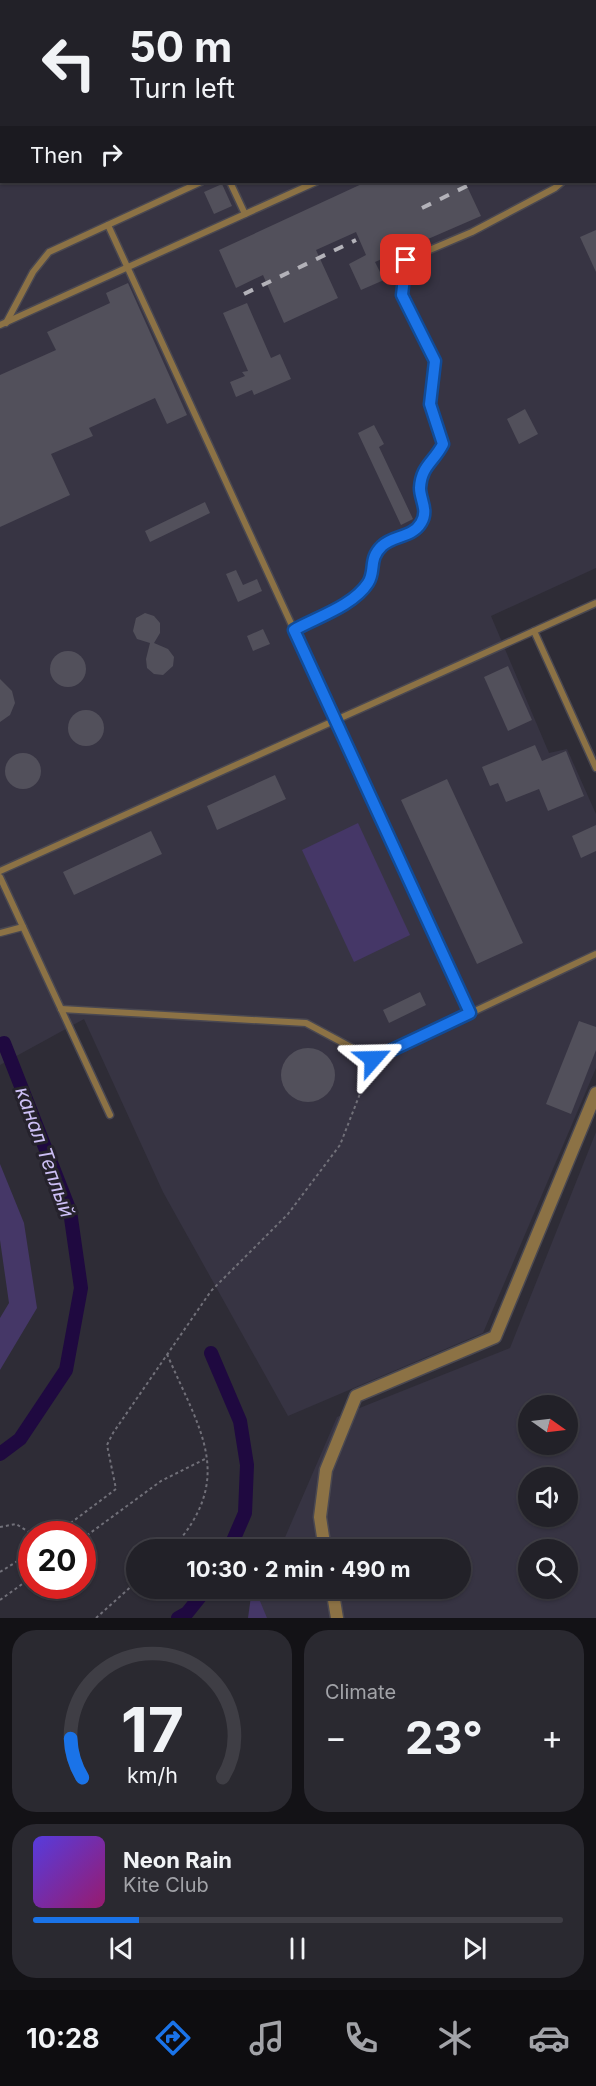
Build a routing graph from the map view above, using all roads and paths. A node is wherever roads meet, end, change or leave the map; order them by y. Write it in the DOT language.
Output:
graph roads {
  1 [pos="199,183"];
  2 [pos="230,183"];
  3 [pos="314,183"];
  4 [pos="561,183"];
  5 [pos="246,214"];
  6 [pos="108,225"];
  7 [pos="128,267"];
  8 [pos="3,324"];
  9 [pos="596,603"];
  10 [pos="294,630"];
  11 [pos="534,631"];
  12 [pos="336,720"];
  13 [pos="596,768"];
  14 [pos="0,871"];
  15 [pos="0,877"];
  16 [pos="23,927"];
  17 [pos="0,933"];
  18 [pos="596,954"];
  19 [pos="61,1009"];
  20 [pos="470,1013"];
  21 [pos="373,1059"];
  22 [pos="596,1093"];
  23 [pos="110,1115"];
  24 [pos="167,1354"];
  25 [pos="207,1458"];
  26 [pos="74,1521"];
  27 [pos="18,1525"];
  28 [pos="0,1527"];
  29 [pos="96,1529"];
  30 [pos="181,1539"];
  31 [pos="323,1539"];
  32 [pos="18,1561"];
  33 [pos="0,1572"];
  34 [pos="18,1587"];
  35 [pos="126,1591"];
  36 [pos="334,1599"];
  37 [pos="0,1600"];
  38 [pos="96,1618"];
  39 [pos="337,1618"];
  1 -- 6 [label="lane"];
  2 -- 5 [label="lane"];
  3 -- 5 [label="lane"];
  4 -- 10 [label="lane"];
  5 -- 7 [label="lane"];
  6 -- 7 [label="lane"];
  6 -- 8 [label="lane"];
  7 -- 8 [label="lane"];
  7 -- 10 [label="lane"];
  9 -- 11 [label="lane"];
  10 -- 12 [label="lane"];
  11 -- 12 [label="lane"];
  11 -- 13 [label="lane"];
  12 -- 14 [label="lane"];
  12 -- 20 [label="lane"];
  15 -- 16 [label="lane"];
  16 -- 17 [label="lane"];
  16 -- 19 [label="lane"];
  18 -- 20 [label="lane"];
  19 -- 21 [label="lane"];
  19 -- 23 [label="lane"];
  20 -- 21 [label="lane"];
  21 -- 24 [label="path"];
  22 -- 31 [label="street"];
  24 -- 25 [label="path"];
  24 -- 26 [label="path"];
  25 -- 29 [label="path"];
  25 -- 30 [label="path"];
  27 -- 28 [label="path"];
  32 -- 33 [label="path"];
  34 -- 37 [label="path"];
  35 -- 38 [label="path"];
  36 -- 39 [label="street"];
}
